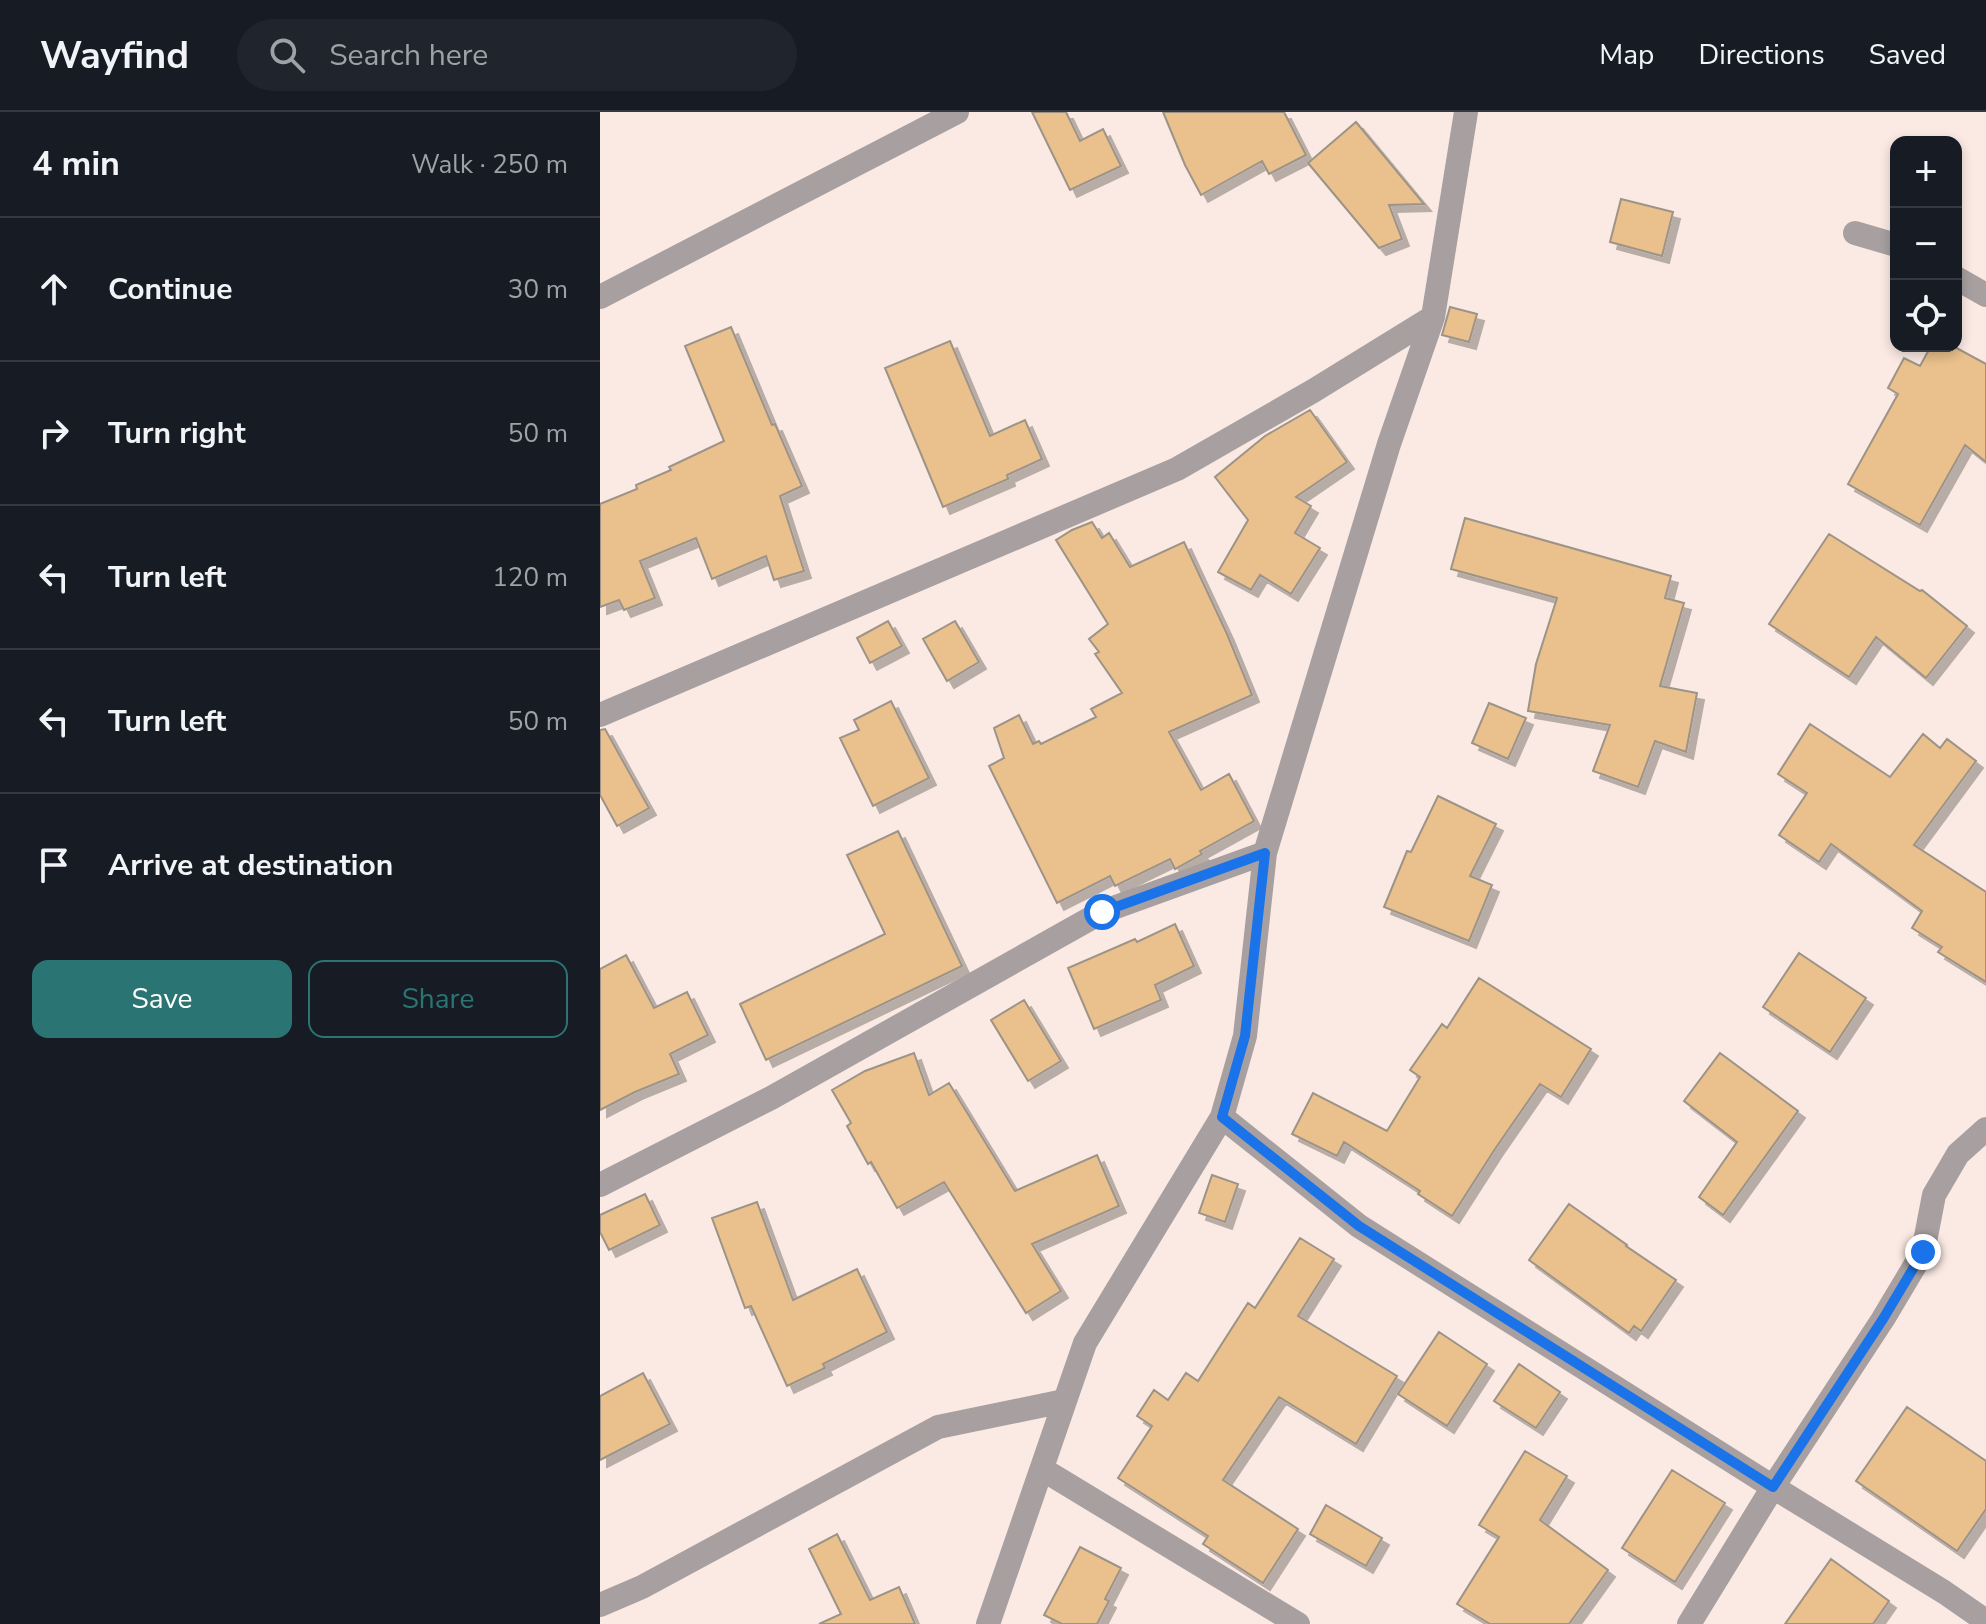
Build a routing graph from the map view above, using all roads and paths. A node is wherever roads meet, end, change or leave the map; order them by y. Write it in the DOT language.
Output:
graph roads {
  1 [pos="957,112"];
  2 [pos="1466,112"];
  3 [pos="1855,233"];
  4 [pos="1890,243"];
  5 [pos="1960,280"];
  6 [pos="1986,295"];
  7 [pos="600,297"];
  8 [pos="1433,317"];
  9 [pos="600,715"];
  10 [pos="1265,853"];
  11 [pos="1222,1117"];
  12 [pos="1986,1129"];
  13 [pos="600,1185"];
  14 [pos="1064,1401"];
  15 [pos="1042,1469"];
  16 [pos="1773,1487"];
  17 [pos="600,1605"];
  18 [pos="1986,1621"];
  19 [pos="988,1624"];
  20 [pos="1298,1624"];
  21 [pos="1689,1624"];
  1 -- 7 [label="street"];
  2 -- 8 [label="street"];
  3 -- 4 [label="street"];
  5 -- 6 [label="street"];
  8 -- 9 [label="street"];
  8 -- 10 [label="street"];
  10 -- 11 [label="street"];
  10 -- 13 [label="street"];
  11 -- 14 [label="street"];
  11 -- 16 [label="street"];
  12 -- 16 [label="street"];
  14 -- 15 [label="street"];
  14 -- 17 [label="street"];
  15 -- 19 [label="street"];
  15 -- 20 [label="street"];
  16 -- 18 [label="street"];
  16 -- 21 [label="street"];
}
